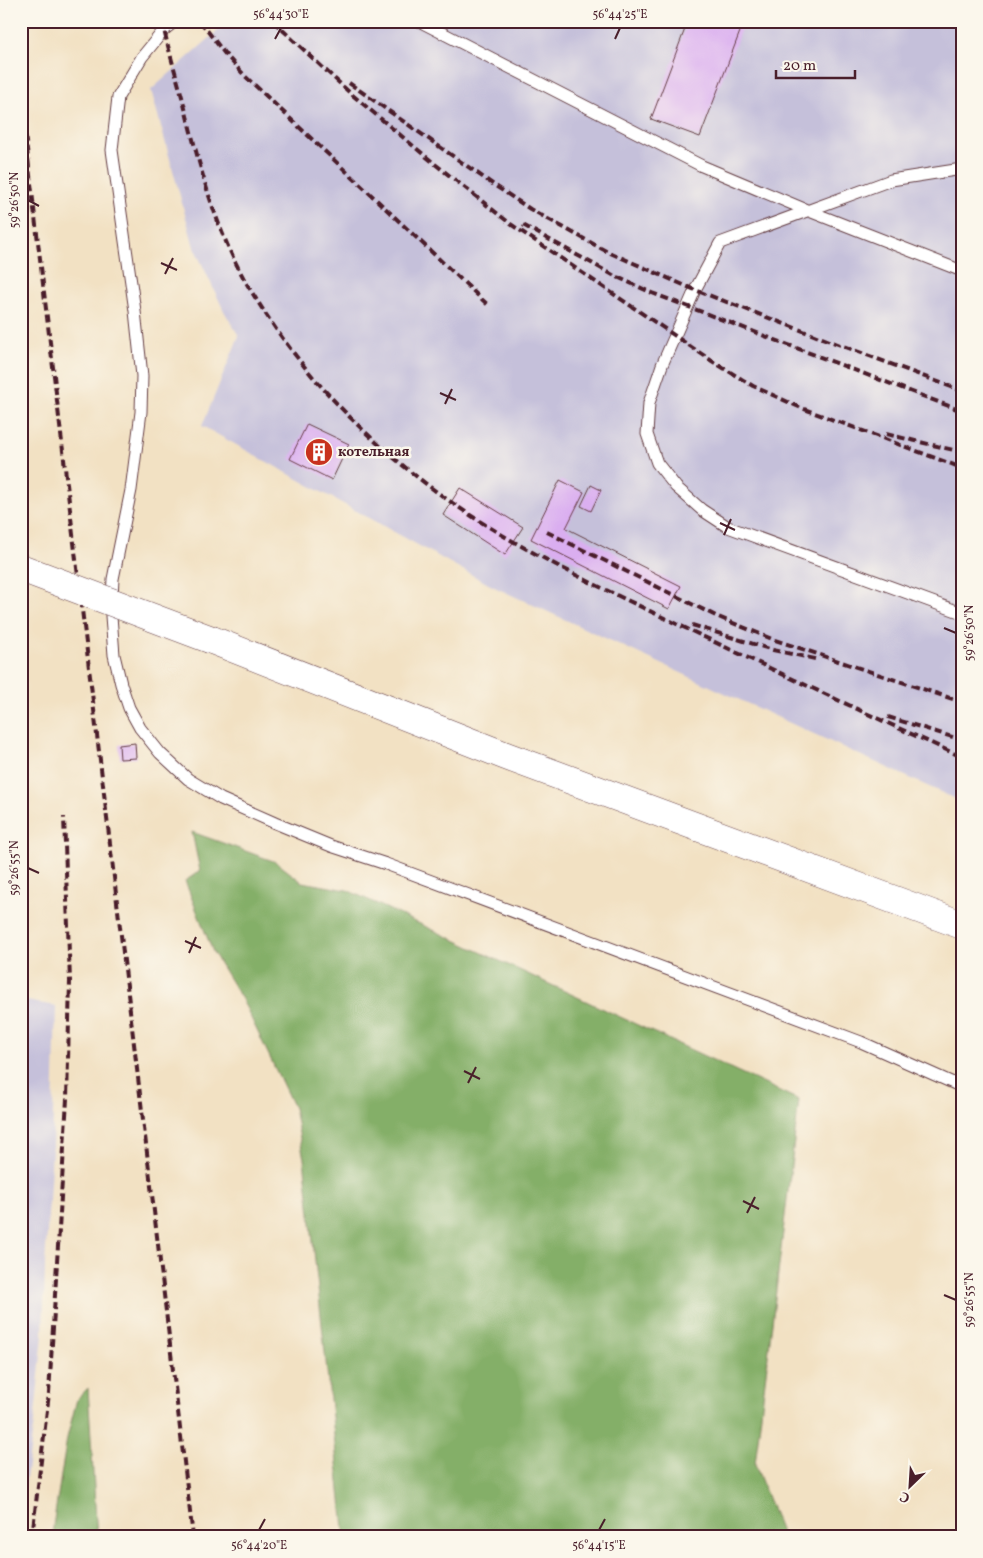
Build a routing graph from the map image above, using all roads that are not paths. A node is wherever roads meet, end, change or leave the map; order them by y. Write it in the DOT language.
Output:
graph roads {
  1 [pos="175,21"];
  2 [pos="419,21"];
  3 [pos="962,169"];
  4 [pos="809,211"];
  5 [pos="962,271"];
  6 [pos="21,568"];
  7 [pos="962,613"];
  8 [pos="962,925"];
  9 [pos="962,1087"];
  1 -- 9 [label="lane"];
  2 -- 4 [label="lane"];
  3 -- 4 [label="lane"];
  4 -- 5 [label="lane"];
  4 -- 7 [label="lane"];
  6 -- 8 [label="main road, bridge"];
}
